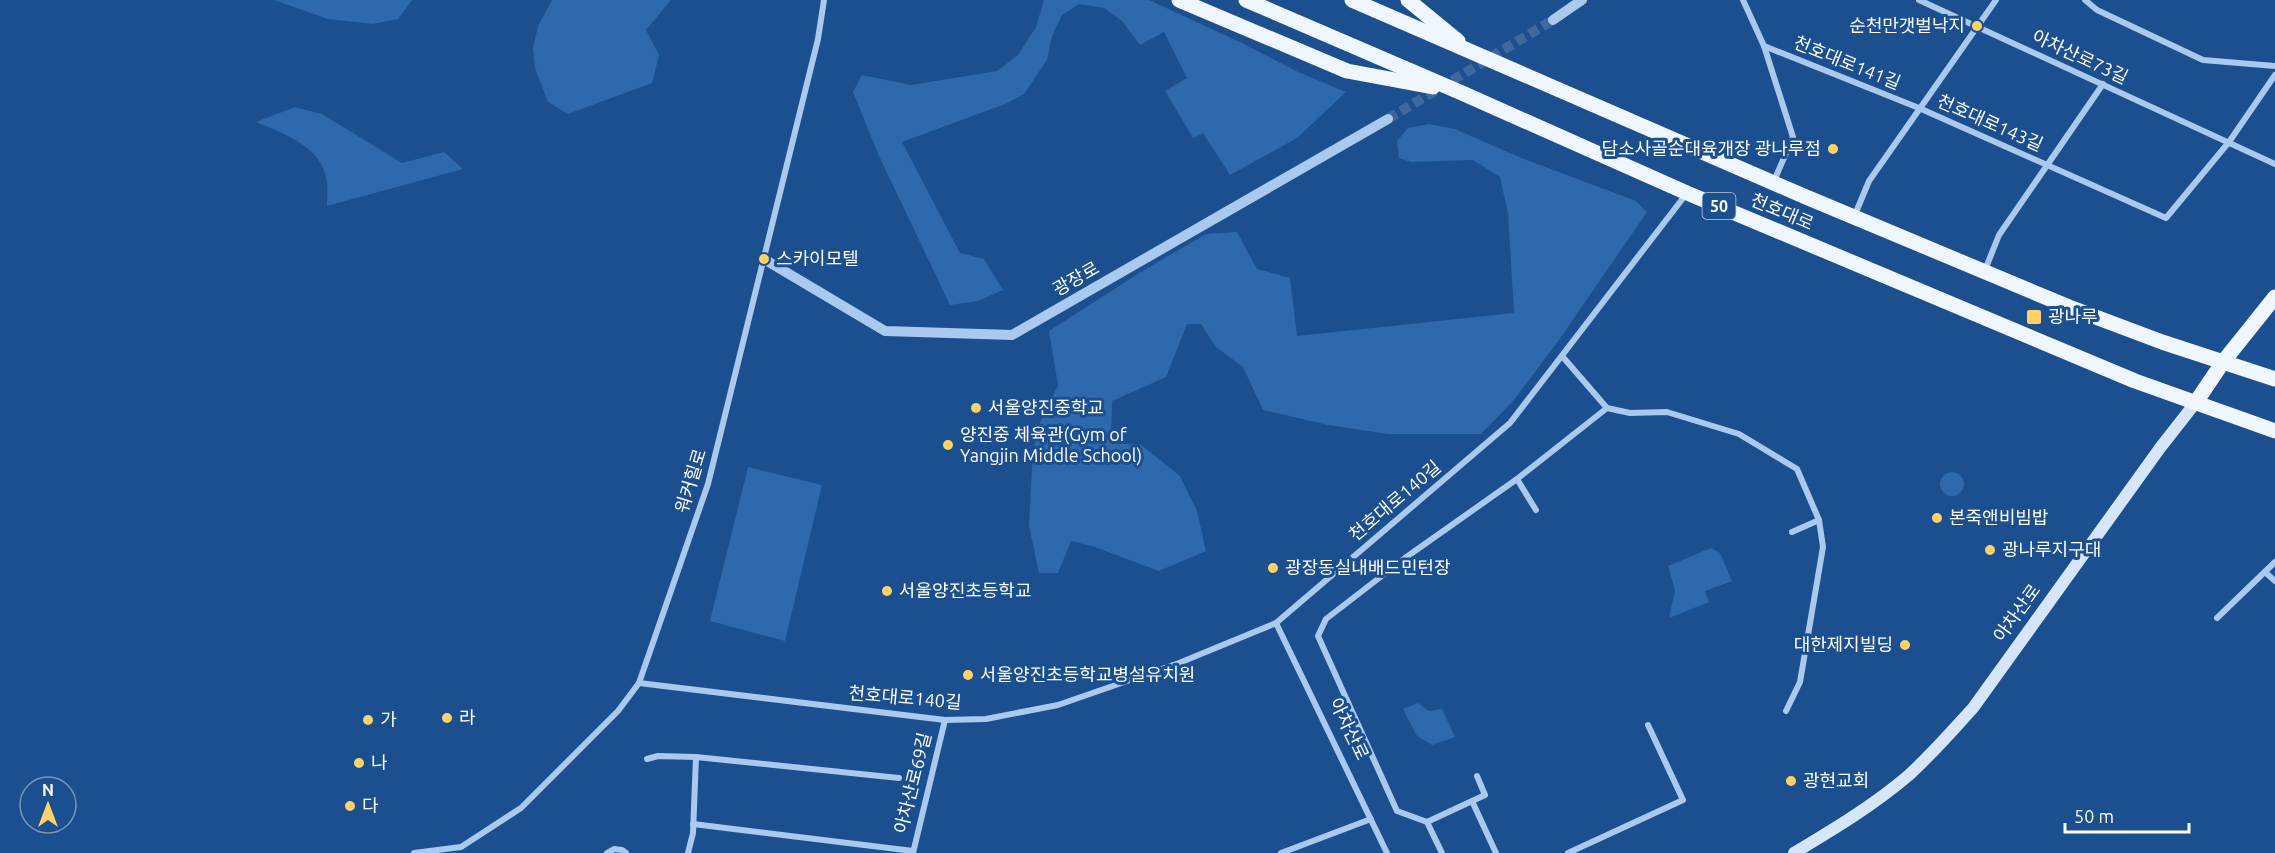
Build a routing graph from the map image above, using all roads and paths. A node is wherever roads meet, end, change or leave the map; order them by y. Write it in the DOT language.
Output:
graph roads {
  1 [pos="824,0"];
  2 [pos="1179,0"];
  3 [pos="1246,0"];
  4 [pos="1352,0"];
  5 [pos="1408,0"];
  6 [pos="1582,0"];
  7 [pos="1743,0"];
  8 [pos="1919,0"];
  9 [pos="1996,0"];
  10 [pos="2085,0"];
  11 [pos="1553,20"];
  12 [pos="1977,26"];
  13 [pos="1764,46"];
  14 [pos="1475,54"];
  15 [pos="2275,66"];
  16 [pos="2275,75"];
  17 [pos="2103,84"];
  18 [pos="1462,93"];
  19 [pos="1919,108"];
  20 [pos="1388,118"];
  21 [pos="2229,142"];
  22 [pos="2275,164"];
  23 [pos="2049,165"];
  24 [pos="1773,183"];
  25 [pos="1687,193"];
  26 [pos="1854,217"];
  27 [pos="764,259"];
  28 [pos="1985,271"];
  29 [pos="2275,297"];
  30 [pos="1562,356"];
  31 [pos="2223,362"];
  32 [pos="2275,379"];
  33 [pos="2196,402"];
  34 [pos="1607,408"];
  35 [pos="2275,431"];
  36 [pos="1517,479"];
  37 [pos="1536,510"];
  38 [pos="1819,520"];
  39 [pos="1792,532"];
  40 [pos="2275,562"];
  41 [pos="2265,572"];
  42 [pos="2275,581"];
  43 [pos="2217,618"];
  44 [pos="1276,623"];
  45 [pos="639,683"];
  46 [pos="1786,711"];
  47 [pos="945,720"];
  48 [pos="1648,725"];
  49 [pos="696,757"];
  50 [pos="647,759"];
  51 [pos="1477,776"];
  52 [pos="899,778"];
  53 [pos="1472,801"];
  54 [pos="1371,819"];
  55 [pos="1427,822"];
  56 [pos="693,824"];
  57 [pos="462,850"];
  58 [pos="913,852"];
  59 [pos="414,853"];
  60 [pos="607,853"];
  61 [pos="626,853"];
  62 [pos="688,853"];
  63 [pos="1281,853"];
  64 [pos="1387,853"];
  65 [pos="1442,853"];
  66 [pos="1496,853"];
  67 [pos="1568,853"];
  68 [pos="1794,853"];
  1 -- 27 [label="street, 워커힐로"];
  2 -- 18 [label="main road"];
  3 -- 18 [label="main road, 천호대로 / 50"];
  4 -- 14 [label="main road, 천호대로 / 50"];
  5 -- 14 [label="main road"];
  6 -- 11 [label="street"];
  7 -- 13 [label="street, 천호대로141길"];
  8 -- 12 [label="street, 아차산로73길"];
  9 -- 12 [label="street, 천호대로143길"];
  10 -- 15 [label="street"];
  12 -- 17 [label="street, 아차산로73길"];
  12 -- 19 [label="street, 천호대로143길"];
  13 -- 19 [label="street, 천호대로141길"];
  13 -- 24 [label="street, 천호대로141길"];
  14 -- 24 [label="main road, 천호대로 / 50"];
  16 -- 21 [label="street"];
  17 -- 21 [label="street, 아차산로73길"];
  17 -- 23 [label="street"];
  18 -- 25 [label="main road, 천호대로 / 50"];
  19 -- 23 [label="street, 천호대로143길"];
  19 -- 26 [label="street, 천호대로143길"];
  20 -- 27 [label="street, 광장로"];
  21 -- 22 [label="street, 아차산로73길"];
  21 -- 23 [label="street, 천호대로143길"];
  23 -- 28 [label="street"];
  24 -- 26 [label="main road, 천호대로 / 50"];
  25 -- 30 [label="street, 천호대로140길"];
  25 -- 33 [label="main road, 천호대로 / 50"];
  26 -- 28 [label="main road, 천호대로 / 50"];
  27 -- 45 [label="street, 워커힐로"];
  28 -- 31 [label="main road, 천호대로 / 50"];
  29 -- 31 [label="main road, 아차산로"];
  30 -- 34 [label="street"];
  30 -- 44 [label="street, 천호대로140길"];
  31 -- 32 [label="main road, 천호대로"];
  31 -- 33 [label="main road, 아차산로"];
  33 -- 35 [label="main road, 천호대로"];
  33 -- 68 [label="main road, 아차산로"];
  34 -- 36 [label="street"];
  34 -- 38 [label="street"];
  36 -- 37 [label="street"];
  36 -- 55 [label="street"];
  38 -- 39 [label="street"];
  38 -- 46 [label="street"];
  40 -- 41 [label="street"];
  41 -- 42 [label="street"];
  41 -- 43 [label="street"];
  44 -- 47 [label="street, 천호대로140길"];
  44 -- 54 [label="street, 아차산로"];
  45 -- 47 [label="street, 천호대로140길"];
  45 -- 57 [label="street, 워커힐로"];
  47 -- 58 [label="street, 아차산로69길"];
  48 -- 67 [label="street"];
  49 -- 50 [label="street"];
  49 -- 52 [label="street"];
  49 -- 56 [label="street"];
  51 -- 53 [label="street"];
  53 -- 55 [label="street"];
  53 -- 66 [label="street"];
  54 -- 63 [label="street"];
  54 -- 64 [label="street, 아차산로"];
  55 -- 65 [label="street"];
  56 -- 58 [label="street"];
  56 -- 62 [label="street"];
  57 -- 59 [label="street, 워커힐로"];
  60 -- 61 [label="street"];
}
